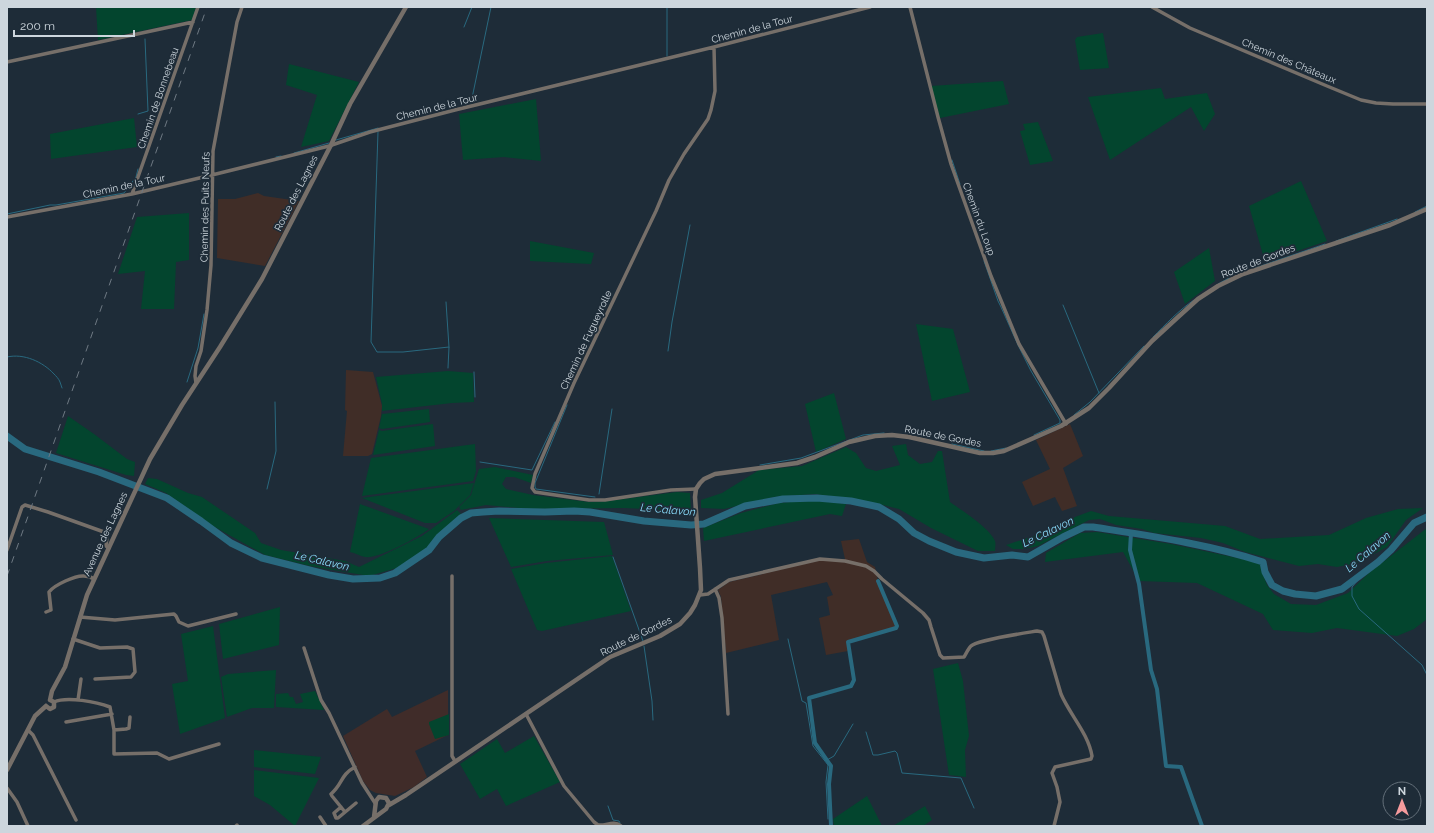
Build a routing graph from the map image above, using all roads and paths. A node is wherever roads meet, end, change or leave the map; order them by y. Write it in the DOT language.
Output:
graph roads {
  1 [pos="198,7"];
  2 [pos="242,7"];
  3 [pos="406,7"];
  4 [pos="870,7"];
  5 [pos="910,7"];
  6 [pos="1152,7"];
  7 [pos="193,22"];
  8 [pos="714,47"];
  9 [pos="7,62"];
  10 [pos="1427,104"];
  11 [pos="331,145"];
  12 [pos="212,175"];
  13 [pos="132,194"];
  14 [pos="1427,209"];
  15 [pos="7,217"];
  16 [pos="196,384"];
  17 [pos="1066,424"];
  18 [pos="696,489"];
  19 [pos="109,548"];
  20 [pos="7,550"];
  21 [pos="452,576"];
  22 [pos="94,579"];
  23 [pos="715,589"];
  24 [pos="700,595"];
  25 [pos="46,612"];
  26 [pos="236,614"];
  27 [pos="80,617"];
  28 [pos="73,639"];
  29 [pos="304,648"];
  30 [pos="81,679"];
  31 [pos="94,679"];
  32 [pos="78,700"];
  33 [pos="52,701"];
  34 [pos="46,706"];
  35 [pos="112,714"];
  36 [pos="526,714"];
  37 [pos="728,714"];
  38 [pos="130,717"];
  39 [pos="66,722"];
  40 [pos="28,730"];
  41 [pos="114,730"];
  42 [pos="218,744"];
  43 [pos="455,761"];
  44 [pos="355,767"];
  45 [pos="7,770"];
  46 [pos="7,788"];
  47 [pos="7,792"];
  48 [pos="370,793"];
  49 [pos="12,795"];
  50 [pos="379,797"];
  51 [pos="386,798"];
  52 [pos="401,798"];
  53 [pos="356,803"];
  54 [pos="376,805"];
  55 [pos="389,805"];
  56 [pos="341,807"];
  57 [pos="383,810"];
  58 [pos="345,812"];
  59 [pos="320,817"];
  60 [pos="374,817"];
  61 [pos="76,820"];
  62 [pos="28,826"];
  63 [pos="326,826"];
  64 [pos="364,826"];
  65 [pos="621,826"];
  66 [pos="1054,826"];
  1 -- 7 [label="street, Chemin de Bonnebeau"];
  2 -- 12 [label="street, Chemin des Puits Neufs"];
  3 -- 11 [label="street, Route des Lagnes"];
  4 -- 8 [label="street, Chemin de la Tour"];
  5 -- 17 [label="street, Chemin du Loup"];
  6 -- 10 [label="street, Chemin des Châteaux"];
  7 -- 9 [label="street"];
  7 -- 13 [label="street, Chemin de Bonnebeau"];
  8 -- 11 [label="street, Chemin de la Tour"];
  8 -- 18 [label="street, Chemin de Fugueyrolle"];
  11 -- 12 [label="street, Chemin de la Tour"];
  11 -- 16 [label="street, Route des Lagnes"];
  12 -- 13 [label="street, Chemin de la Tour"];
  12 -- 16 [label="street, Chemin des Puits Neufs"];
  13 -- 15 [label="street, Chemin de la Tour"];
  14 -- 17 [label="street, Route de Gordes"];
  16 -- 19 [label="street, Avenue des Lagnes"];
  17 -- 18 [label="street, Route de Gordes"];
  18 -- 24 [label="street, Route de Gordes"];
  19 -- 20 [label="street"];
  19 -- 22 [label="street, Avenue des Lagnes"];
  21 -- 43 [label="street"];
  22 -- 25 [label="street"];
  22 -- 27 [label="street, Avenue des Lagnes"];
  23 -- 24 [label="street"];
  23 -- 37 [label="street"];
  23 -- 66 [label="street"];
  24 -- 36 [label="street, Route de Gordes"];
  26 -- 27 [label="street"];
  27 -- 28 [label="street, Avenue des Lagnes"];
  28 -- 31 [label="street"];
  28 -- 33 [label="street, Avenue des Lagnes"];
  29 -- 44 [label="street"];
  30 -- 32 [label="street"];
  32 -- 33 [label="street"];
  32 -- 35 [label="street"];
  33 -- 34 [label="street"];
  33 -- 34 [label="street"];
  34 -- 40 [label="street"];
  35 -- 39 [label="street"];
  35 -- 41 [label="street"];
  36 -- 43 [label="street, Route de Gordes"];
  36 -- 65 [label="street"];
  38 -- 41 [label="street"];
  40 -- 45 [label="street"];
  40 -- 61 [label="street"];
  41 -- 42 [label="street"];
  43 -- 52 [label="street, Route de Gordes"];
  44 -- 48 [label="street"];
  44 -- 56 [label="street"];
  46 -- 49 [label="street"];
  47 -- 49 [label="street"];
  48 -- 50 [label="street"];
  48 -- 54 [label="street"];
  49 -- 62 [label="street"];
  50 -- 51 [label="street"];
  50 -- 54 [label="street"];
  51 -- 52 [label="street"];
  51 -- 55 [label="street"];
  52 -- 55 [label="street, Route de Gordes"];
  53 -- 58 [label="street"];
  54 -- 57 [label="street"];
  54 -- 60 [label="street"];
  55 -- 57 [label="street"];
  56 -- 58 [label="street"];
  56 -- 58 [label="street"];
  57 -- 60 [label="street"];
  59 -- 63 [label="street"];
  60 -- 64 [label="street"];
}
